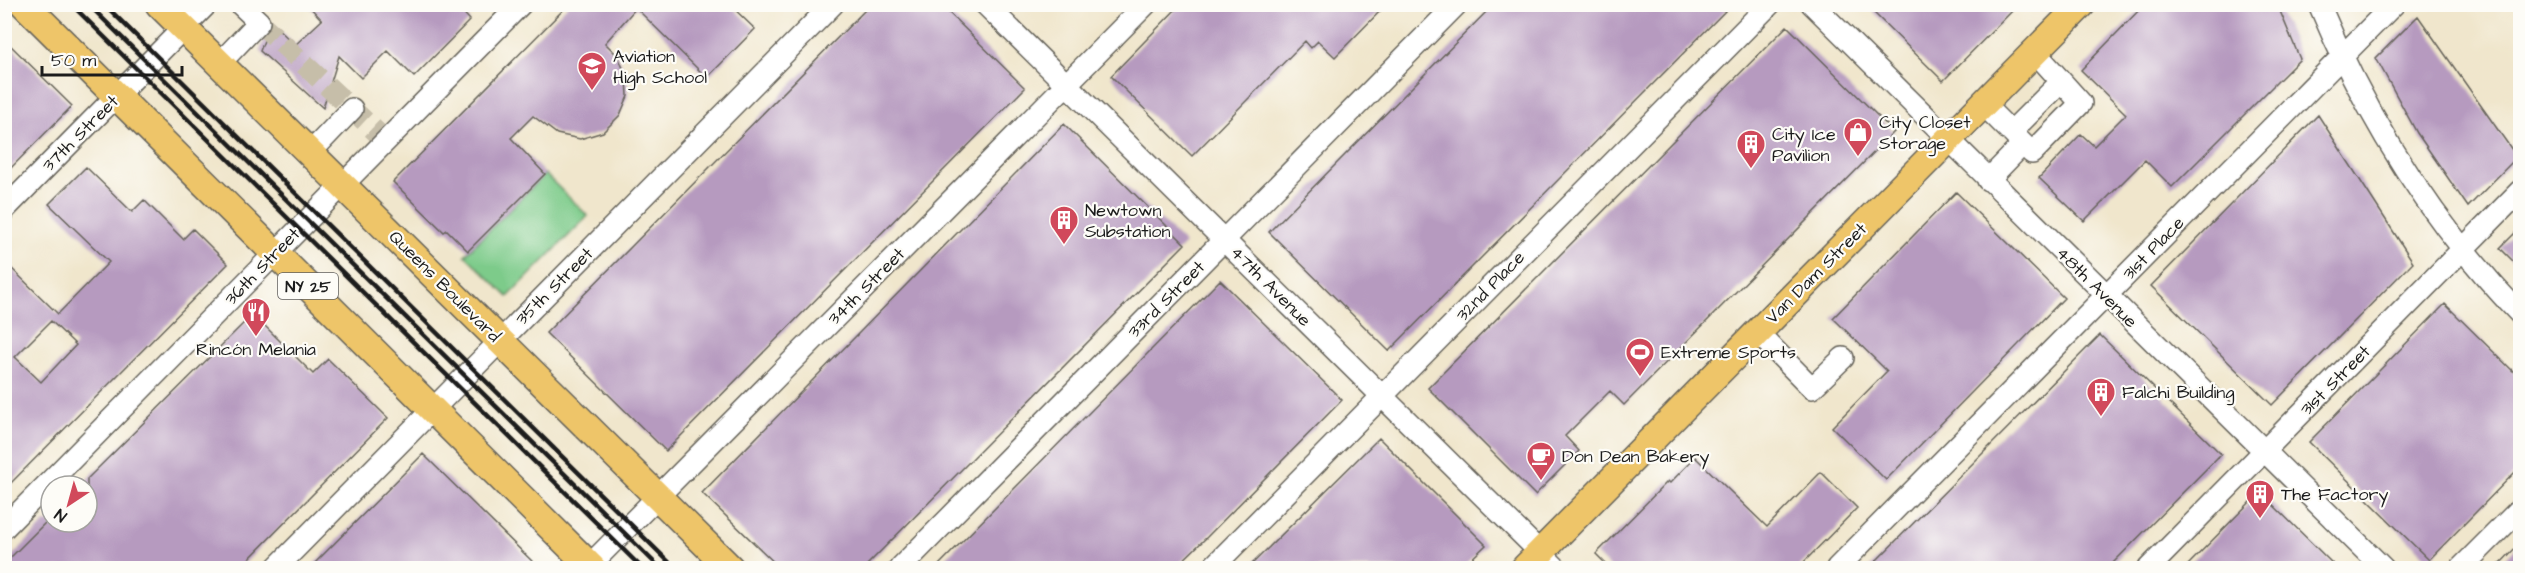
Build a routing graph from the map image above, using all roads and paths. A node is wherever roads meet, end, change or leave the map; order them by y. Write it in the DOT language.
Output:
graph roads {
  1 [pos="24,4"];
  2 [pos="159,4"];
  3 [pos="207,4"];
  4 [pos="240,4"];
  5 [pos="521,4"];
  6 [pos="833,4"];
  7 [pos="985,4"];
  8 [pos="1146,4"];
  9 [pos="1457,4"];
  10 [pos="1770,4"];
  11 [pos="1812,4"];
  12 [pos="2082,4"];
  13 [pos="2319,4"];
  14 [pos="2394,4"];
  15 [pos="184,29"];
  16 [pos="2035,52"];
  17 [pos="2342,56"];
  18 [pos="219,64"];
  19 [pos="2061,82"];
  20 [pos="1066,85"];
  21 [pos="116,96"];
  22 [pos="1983,104"];
  23 [pos="352,109"];
  24 [pos="2017,138"];
  25 [pos="1948,140"];
  26 [pos="310,153"];
  27 [pos="1988,180"];
  28 [pos="342,185"];
  29 [pos="2520,191"];
  30 [pos="4,210"];
  31 [pos="1224,240"];
  32 [pos="2464,249"];
  33 [pos="275,253"];
  34 [pos="2105,296"];
  35 [pos="2520,314"];
  36 [pos="1757,332"];
  37 [pos="500,341"];
  38 [pos="1843,358"];
  39 [pos="1382,396"];
  40 [pos="432,409"];
  41 [pos="2264,452"];
  42 [pos="657,497"];
  43 [pos="2520,509"];
  44 [pos="4,528"];
  45 [pos="1540,563"];
  46 [pos="276,568"];
  47 [pos="590,568"];
  48 [pos="730,568"];
  49 [pos="900,568"];
  50 [pos="1212,568"];
  51 [pos="1837,568"];
  52 [pos="2149,568"];
  53 [pos="2384,568"];
  54 [pos="2461,568"];
  1 -- 21 [label="main road, NY 25"];
  2 -- 15 [label="main road, Queens Boulevard"];
  3 -- 15 [label="street, 37th Street"];
  4 -- 18 [label="street"];
  5 -- 28 [label="street, 36th Street"];
  6 -- 37 [label="street, 35th Street"];
  7 -- 20 [label="street, 47th Avenue"];
  8 -- 20 [label="street, 34th Street"];
  9 -- 31 [label="street, 33rd Street"];
  10 -- 39 [label="street, 32nd Place"];
  11 -- 25 [label="street, 48th Avenue"];
  12 -- 16 [label="main road, Van Dam Street"];
  13 -- 17 [label="street"];
  14 -- 17 [label="street, 31st Place"];
  15 -- 18 [label="main road, Queens Boulevard"];
  15 -- 21 [label="street, 37th Street"];
  16 -- 19 [label="street"];
  16 -- 22 [label="main road, Van Dam Street"];
  17 -- 32 [label="street"];
  17 -- 34 [label="street, 31st Place"];
  18 -- 26 [label="main road, Queens Boulevard"];
  19 -- 24 [label="street"];
  19 -- 24 [label="street"];
  20 -- 31 [label="street, 47th Avenue"];
  20 -- 42 [label="street, 34th Street"];
  21 -- 30 [label="street, 37th Street"];
  21 -- 33 [label="main road, NY 25"];
  22 -- 24 [label="street"];
  22 -- 25 [label="main road, Van Dam Street"];
  23 -- 26 [label="street"];
  24 -- 27 [label="street"];
  25 -- 27 [label="street, 48th Avenue"];
  25 -- 36 [label="main road, Van Dam Street"];
  26 -- 28 [label="main road, Queens Boulevard"];
  27 -- 34 [label="street, 48th Avenue"];
  28 -- 33 [label="street, 36th Street"];
  28 -- 37 [label="main road, Queens Boulevard"];
  29 -- 32 [label="street, 31st Street"];
  31 -- 39 [label="street, 47th Avenue"];
  31 -- 49 [label="street, 33rd Street"];
  32 -- 35 [label="street"];
  32 -- 41 [label="street, 31st Street"];
  33 -- 40 [label="main road, NY 25"];
  33 -- 44 [label="street, 36th Street"];
  34 -- 41 [label="street, 48th Avenue"];
  34 -- 51 [label="street, 31st Place"];
  36 -- 38 [label="street"];
  36 -- 45 [label="main road, Van Dam Street"];
  37 -- 40 [label="street, 35th Street"];
  37 -- 42 [label="main road, Queens Boulevard"];
  39 -- 45 [label="street, 47th Avenue"];
  39 -- 50 [label="street, 32nd Place"];
  40 -- 46 [label="street, 35th Street"];
  40 -- 47 [label="main road, NY 25"];
  41 -- 52 [label="street, 31st Street"];
  41 -- 53 [label="street, 48th Avenue"];
  42 -- 47 [label="street, 34th Street"];
  42 -- 48 [label="main road, Queens Boulevard"];
  43 -- 54 [label="street"];
}
